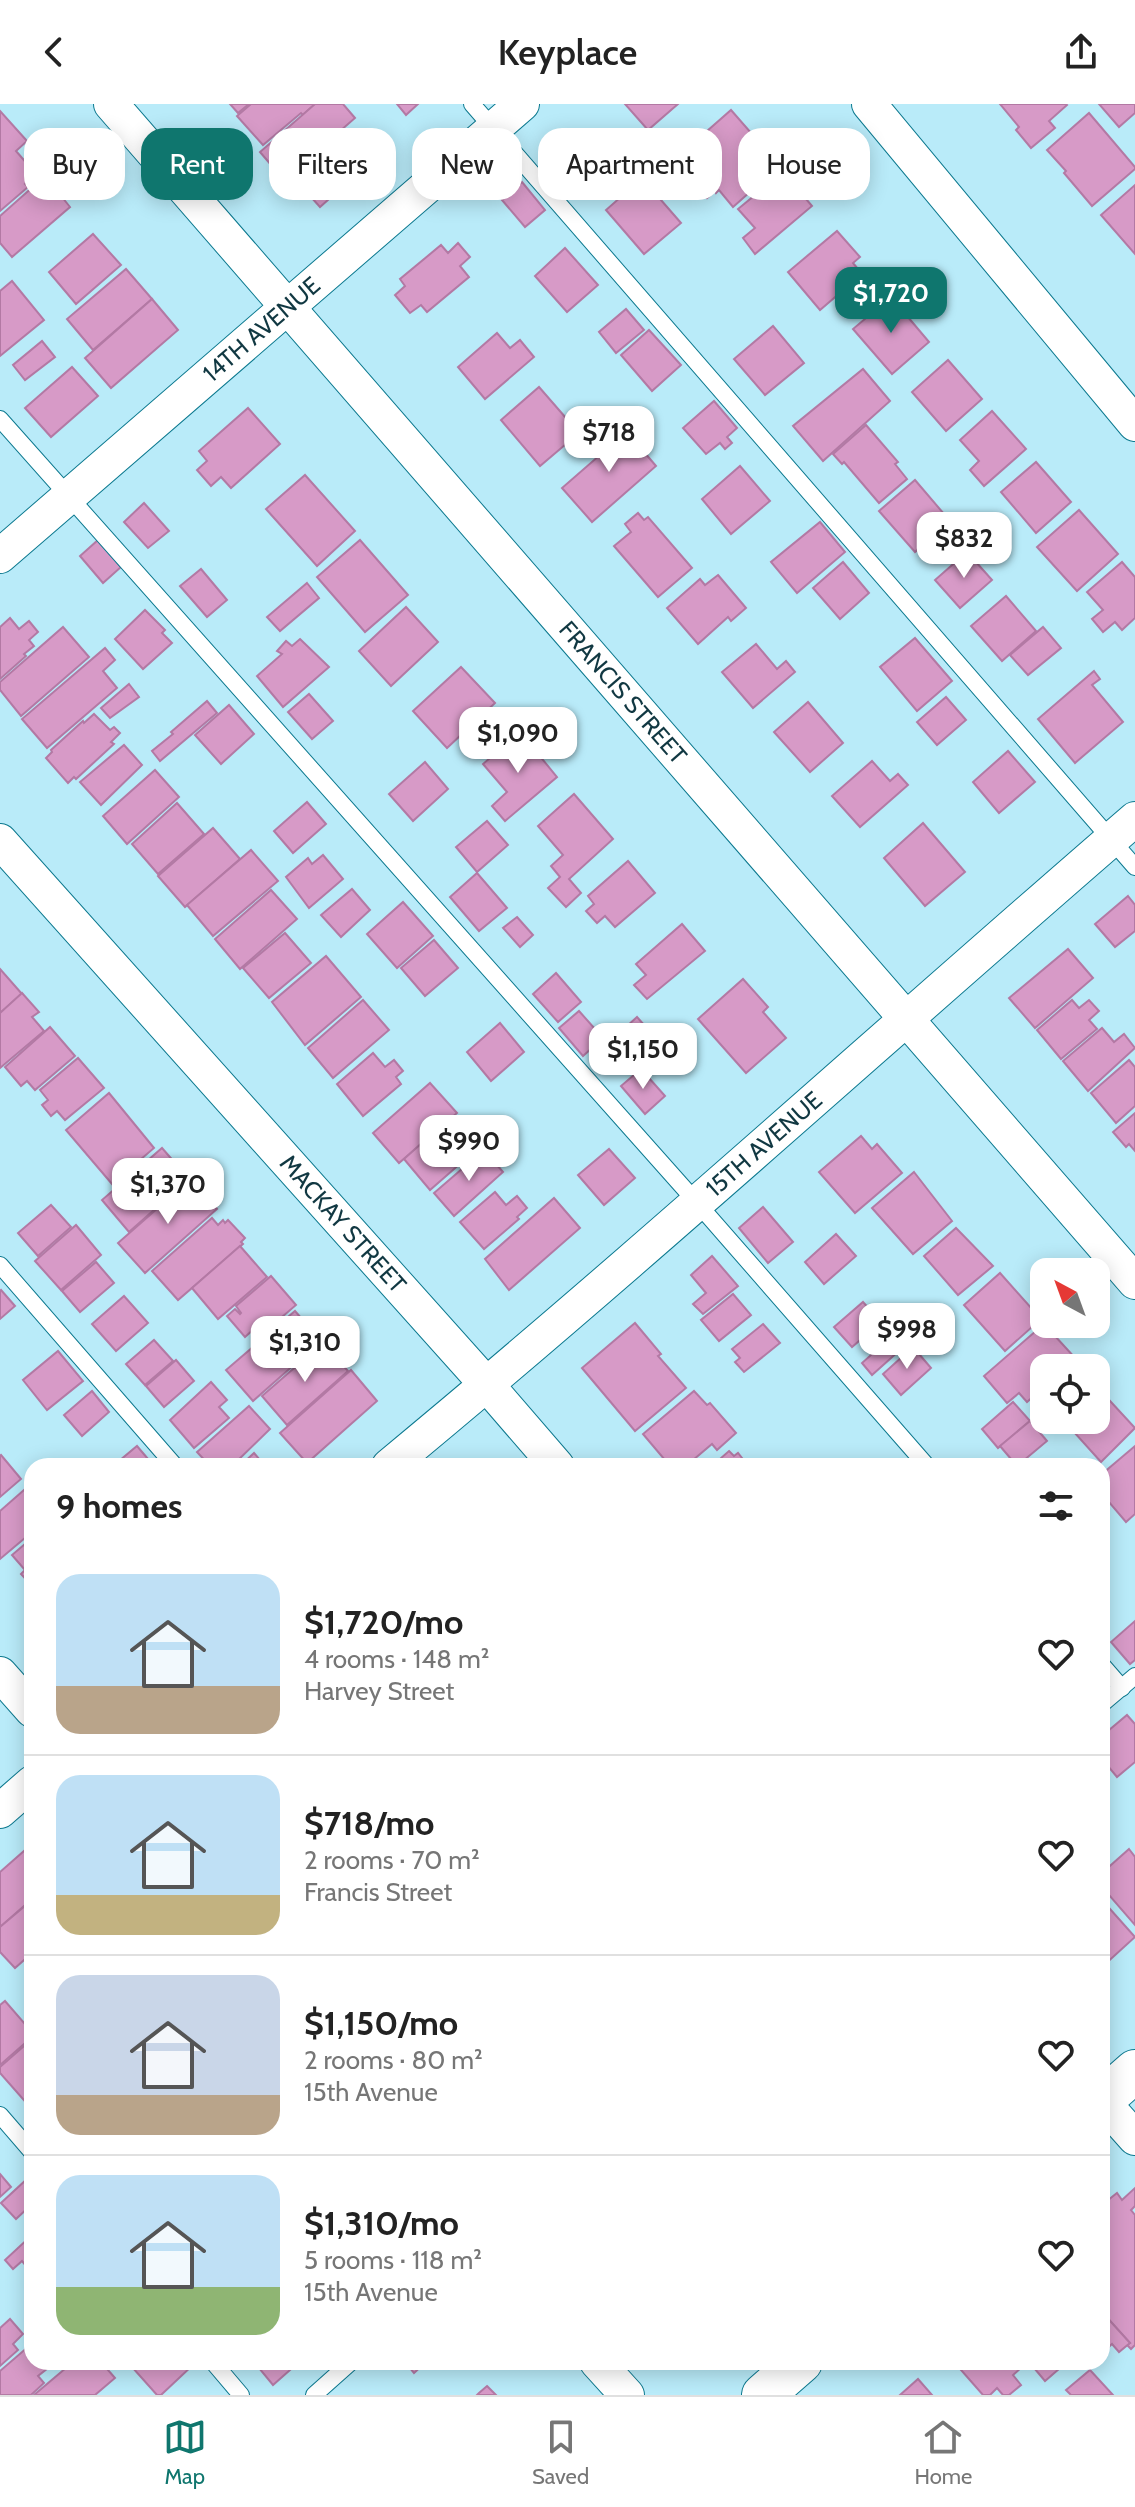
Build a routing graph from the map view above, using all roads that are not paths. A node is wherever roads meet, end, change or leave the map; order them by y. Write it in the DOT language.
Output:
graph roads {
  1 [pos="111,104"];
  2 [pos="472,104"];
  3 [pos="522,104"];
  4 [pos="869,104"];
  5 [pos="492,128"];
  6 [pos="496,128"];
  7 [pos="522,161"];
  8 [pos="412,200"];
  9 [pos="287,306"];
  10 [pos="0,419"];
  11 [pos="1135,424"];
  12 [pos="68,497"];
  13 [pos="0,556"];
  14 [pos="1123,829"];
  15 [pos="0,841"];
  16 [pos="1135,867"];
  17 [pos="906,1018"];
  18 [pos="698,1204"];
  19 [pos="0,1265"];
  20 [pos="1135,1282"];
  21 [pos="487,1385"];
  22 [pos="168,1458"];
  23 [pos="399,1458"];
  24 [pos="550,1458"];
  25 [pos="920,1458"];
  26 [pos="0,1674"];
  27 [pos="1110,1674"];
  28 [pos="1135,1676"];
  29 [pos="1122,1688"];
  30 [pos="1110,1698"];
  31 [pos="24,1701"];
  32 [pos="24,1790"];
  33 [pos="0,1811"];
  34 [pos="1135,2071"];
  35 [pos="1110,2093"];
  36 [pos="1110,2109"];
  37 [pos="0,2115"];
  38 [pos="1135,2138"];
  39 [pos="24,2143"];
  40 [pos="220,2370"];
  41 [pos="342,2370"];
  42 [pos="604,2370"];
  43 [pos="792,2370"];
  44 [pos="241,2395"];
  45 [pos="314,2395"];
  46 [pos="627,2395"];
  47 [pos="763,2395"];
  1 -- 9 [label="street, FRANCIS STREET"];
  2 -- 5 [label="lane"];
  3 -- 6 [label="street, 14TH AVENUE"];
  4 -- 11 [label="street"];
  7 -- 14 [label="lane"];
  8 -- 9 [label="street, 14TH AVENUE"];
  9 -- 12 [label="street, 14TH AVENUE"];
  9 -- 17 [label="street, FRANCIS STREET"];
  10 -- 12 [label="lane"];
  12 -- 13 [label="street, 14TH AVENUE"];
  12 -- 18 [label="lane"];
  14 -- 16 [label="lane"];
  14 -- 17 [label="street, 15TH AVENUE"];
  15 -- 21 [label="street, MACKAY STREET"];
  17 -- 18 [label="street, 15TH AVENUE"];
  17 -- 20 [label="street, FRANCIS STREET"];
  18 -- 21 [label="street, 15TH AVENUE"];
  18 -- 25 [label="lane"];
  19 -- 22 [label="lane"];
  21 -- 23 [label="street, 15TH AVENUE"];
  21 -- 24 [label="street, MACKAY STREET"];
  26 -- 31 [label="street"];
  27 -- 29 [label="lane"];
  28 -- 29 [label="lane"];
  29 -- 30 [label="lane"];
  32 -- 33 [label="street"];
  34 -- 35 [label="street"];
  36 -- 38 [label="street"];
  37 -- 39 [label="lane"];
  40 -- 44 [label="lane"];
  41 -- 45 [label="lane"];
  42 -- 46 [label="street"];
  43 -- 47 [label="street"];
}
